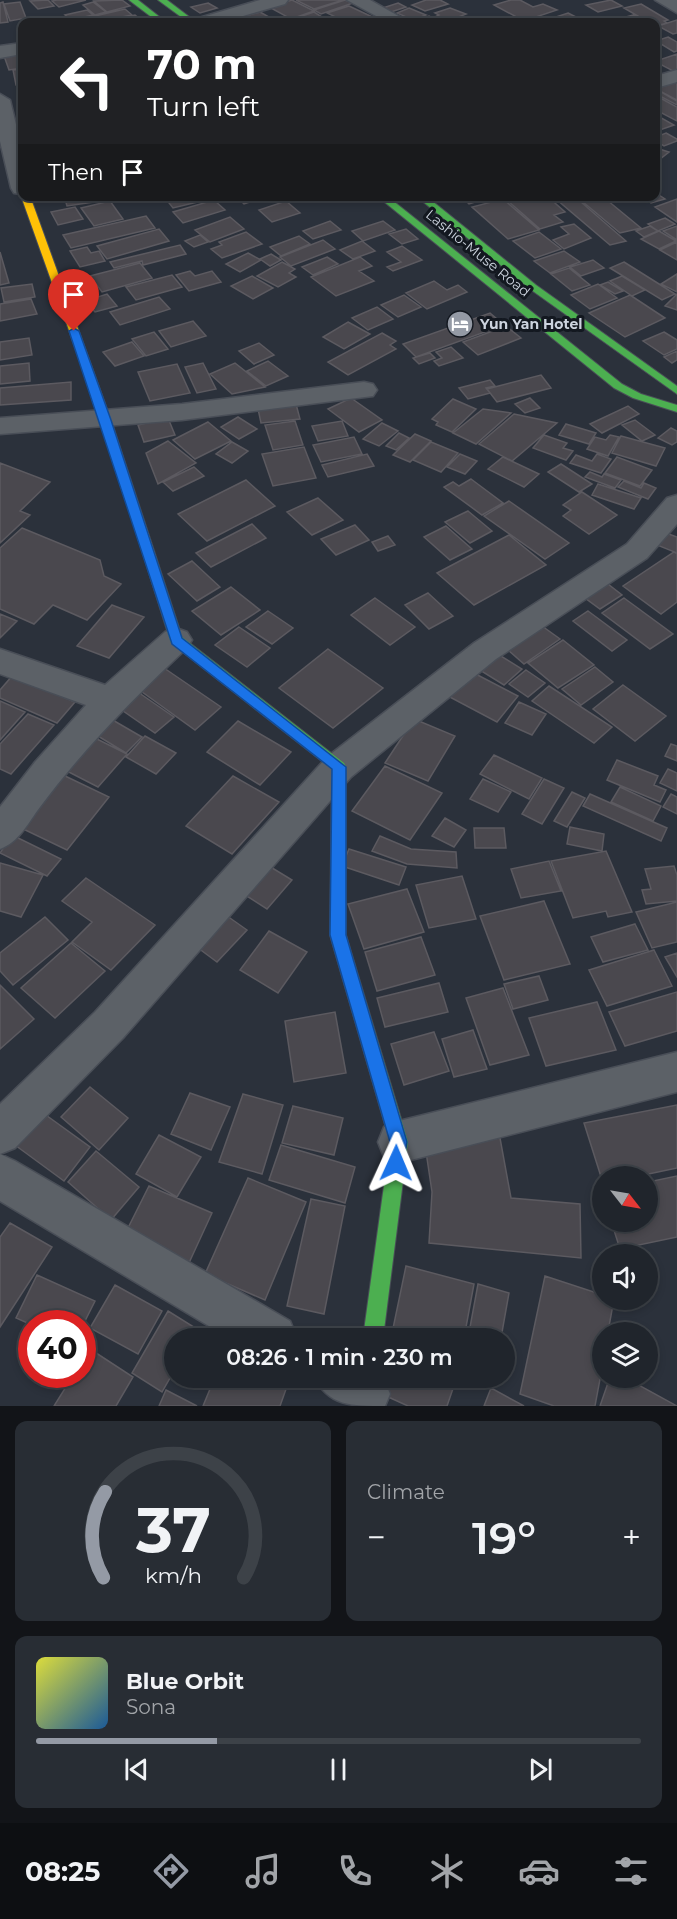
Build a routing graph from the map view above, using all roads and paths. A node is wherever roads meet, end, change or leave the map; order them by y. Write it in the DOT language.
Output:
graph roads {
  1 [pos="133,0"];
  2 [pos="162,0"];
  3 [pos="279,0"];
  4 [pos="356,0"];
  5 [pos="664,0"];
  6 [pos="677,8"];
  7 [pos="157,18"];
  8 [pos="187,18"];
  9 [pos="218,18"];
  10 [pos="392,18"];
  11 [pos="18,50"];
  12 [pos="0,52"];
  13 [pos="677,76"];
  14 [pos="660,81"];
  15 [pos="0,100"];
  16 [pos="11,144"];
  17 [pos="18,172"];
  18 [pos="28,201"];
  19 [pos="387,201"];
  20 [pos="426,201"];
  21 [pos="363,390"];
  22 [pos="677,391"];
  23 [pos="677,408"];
  24 [pos="106,420"];
  25 [pos="0,426"];
  26 [pos="677,505"];
  27 [pos="176,640"];
  28 [pos="0,662"];
  29 [pos="110,700"];
  30 [pos="339,767"];
  31 [pos="0,834"];
  32 [pos="677,1072"];
  33 [pos="0,1133"];
  34 [pos="399,1142"];
  35 [pos="0,1176"];
  36 [pos="256,1328"];
  37 [pos="375,1328"];
  1 -- 7 [label="main road"];
  2 -- 8 [label="main road"];
  3 -- 9 [label="street"];
  4 -- 10 [label="street"];
  5 -- 6 [label="street"];
  11 -- 12 [label="street"];
  13 -- 14 [label="street"];
  15 -- 16 [label="street"];
  16 -- 17 [label="street"];
  18 -- 24 [label="main road"];
  19 -- 23 [label="main road, Lashio-Muse Road"];
  20 -- 22 [label="main road, Lashio-Muse Road"];
  21 -- 24 [label="street"];
  24 -- 25 [label="street"];
  24 -- 27 [label="main road"];
  26 -- 30 [label="street"];
  27 -- 29 [label="street"];
  27 -- 30 [label="main road"];
  28 -- 29 [label="street"];
  29 -- 31 [label="street"];
  30 -- 33 [label="street"];
  30 -- 34 [label="main road"];
  32 -- 34 [label="street"];
  34 -- 37 [label="main road"];
  35 -- 36 [label="street"];
}
